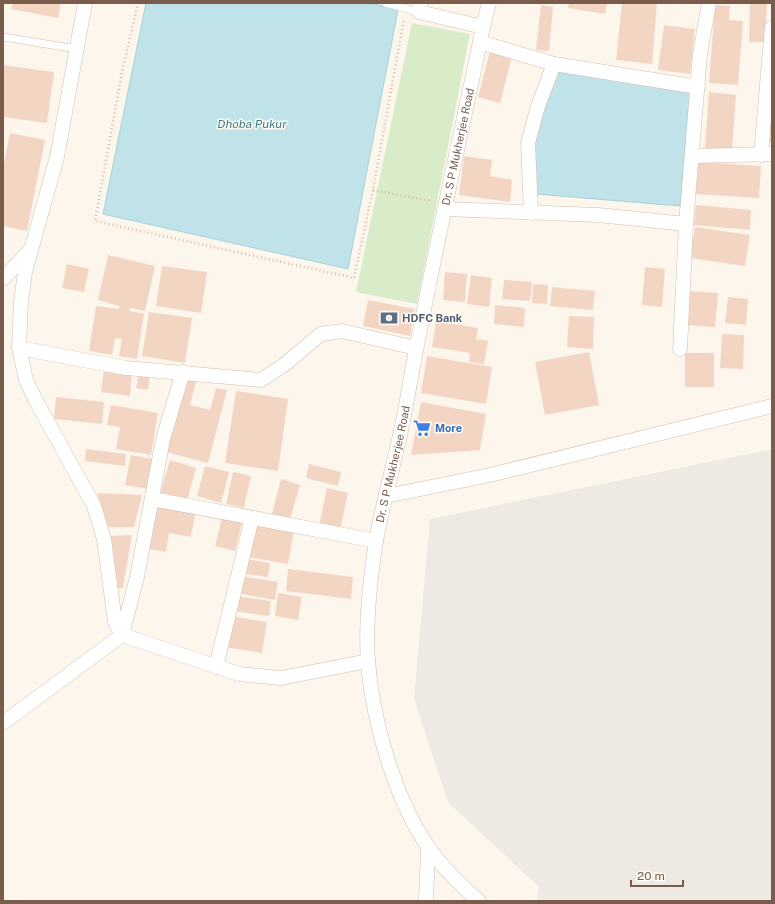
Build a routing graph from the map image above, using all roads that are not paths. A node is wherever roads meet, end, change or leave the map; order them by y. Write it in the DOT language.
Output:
graph roads {
  1 [pos="85,3"];
  2 [pos="385,3"];
  3 [pos="489,3"];
  4 [pos="709,3"];
  5 [pos="415,8"];
  6 [pos="483,26"];
  7 [pos="772,27"];
  8 [pos="3,37"];
  9 [pos="480,42"];
  10 [pos="77,49"];
  11 [pos="771,53"];
  12 [pos="554,64"];
  13 [pos="698,87"];
  14 [pos="767,154"];
  15 [pos="692,156"];
  16 [pos="445,206"];
  17 [pos="532,213"];
  18 [pos="686,224"];
  19 [pos="31,248"];
  20 [pos="3,279"];
  21 [pos="19,348"];
  22 [pos="416,348"];
  23 [pos="680,349"];
  24 [pos="183,372"];
  25 [pos="772,406"];
  26 [pos="386,496"];
  27 [pos="152,499"];
  28 [pos="252,518"];
  29 [pos="376,541"];
  30 [pos="122,635"];
  31 [pos="368,661"];
  32 [pos="216,667"];
  33 [pos="3,723"];
  34 [pos="428,848"];
  35 [pos="426,901"];
  36 [pos="479,901"];
  1 -- 10 [label="street"];
  2 -- 5 [label="lane"];
  3 -- 6 [label="street, Dr. S P Mukherjee Road"];
  4 -- 13 [label="street"];
  5 -- 6 [label="street"];
  6 -- 9 [label="street, Dr. S P Mukherjee Road"];
  7 -- 11 [label="street"];
  8 -- 10 [label="lane"];
  9 -- 12 [label="street"];
  9 -- 16 [label="street, Dr. S P Mukherjee Road"];
  10 -- 19 [label="street"];
  11 -- 14 [label="street"];
  12 -- 13 [label="street"];
  12 -- 17 [label="street"];
  13 -- 15 [label="street"];
  14 -- 15 [label="street"];
  15 -- 18 [label="street"];
  16 -- 17 [label="street"];
  16 -- 22 [label="street, Dr. S P Mukherjee Road"];
  17 -- 18 [label="street"];
  18 -- 23 [label="street"];
  19 -- 20 [label="street"];
  19 -- 21 [label="street"];
  21 -- 24 [label="street"];
  21 -- 30 [label="street"];
  22 -- 24 [label="street"];
  22 -- 26 [label="street, Dr. S P Mukherjee Road"];
  24 -- 27 [label="street"];
  25 -- 26 [label="street"];
  26 -- 29 [label="street, Dr. S P Mukherjee Road"];
  27 -- 28 [label="street"];
  27 -- 30 [label="street"];
  28 -- 29 [label="street"];
  28 -- 32 [label="street"];
  29 -- 31 [label="street, Dr. S P Mukherjee Road"];
  30 -- 32 [label="street"];
  30 -- 33 [label="street"];
  31 -- 32 [label="street"];
  31 -- 34 [label="street, Dr. S P Mukherjee Road"];
  34 -- 35 [label="street"];
  34 -- 36 [label="street, Dr. S P Mukherjee Road"];
}
